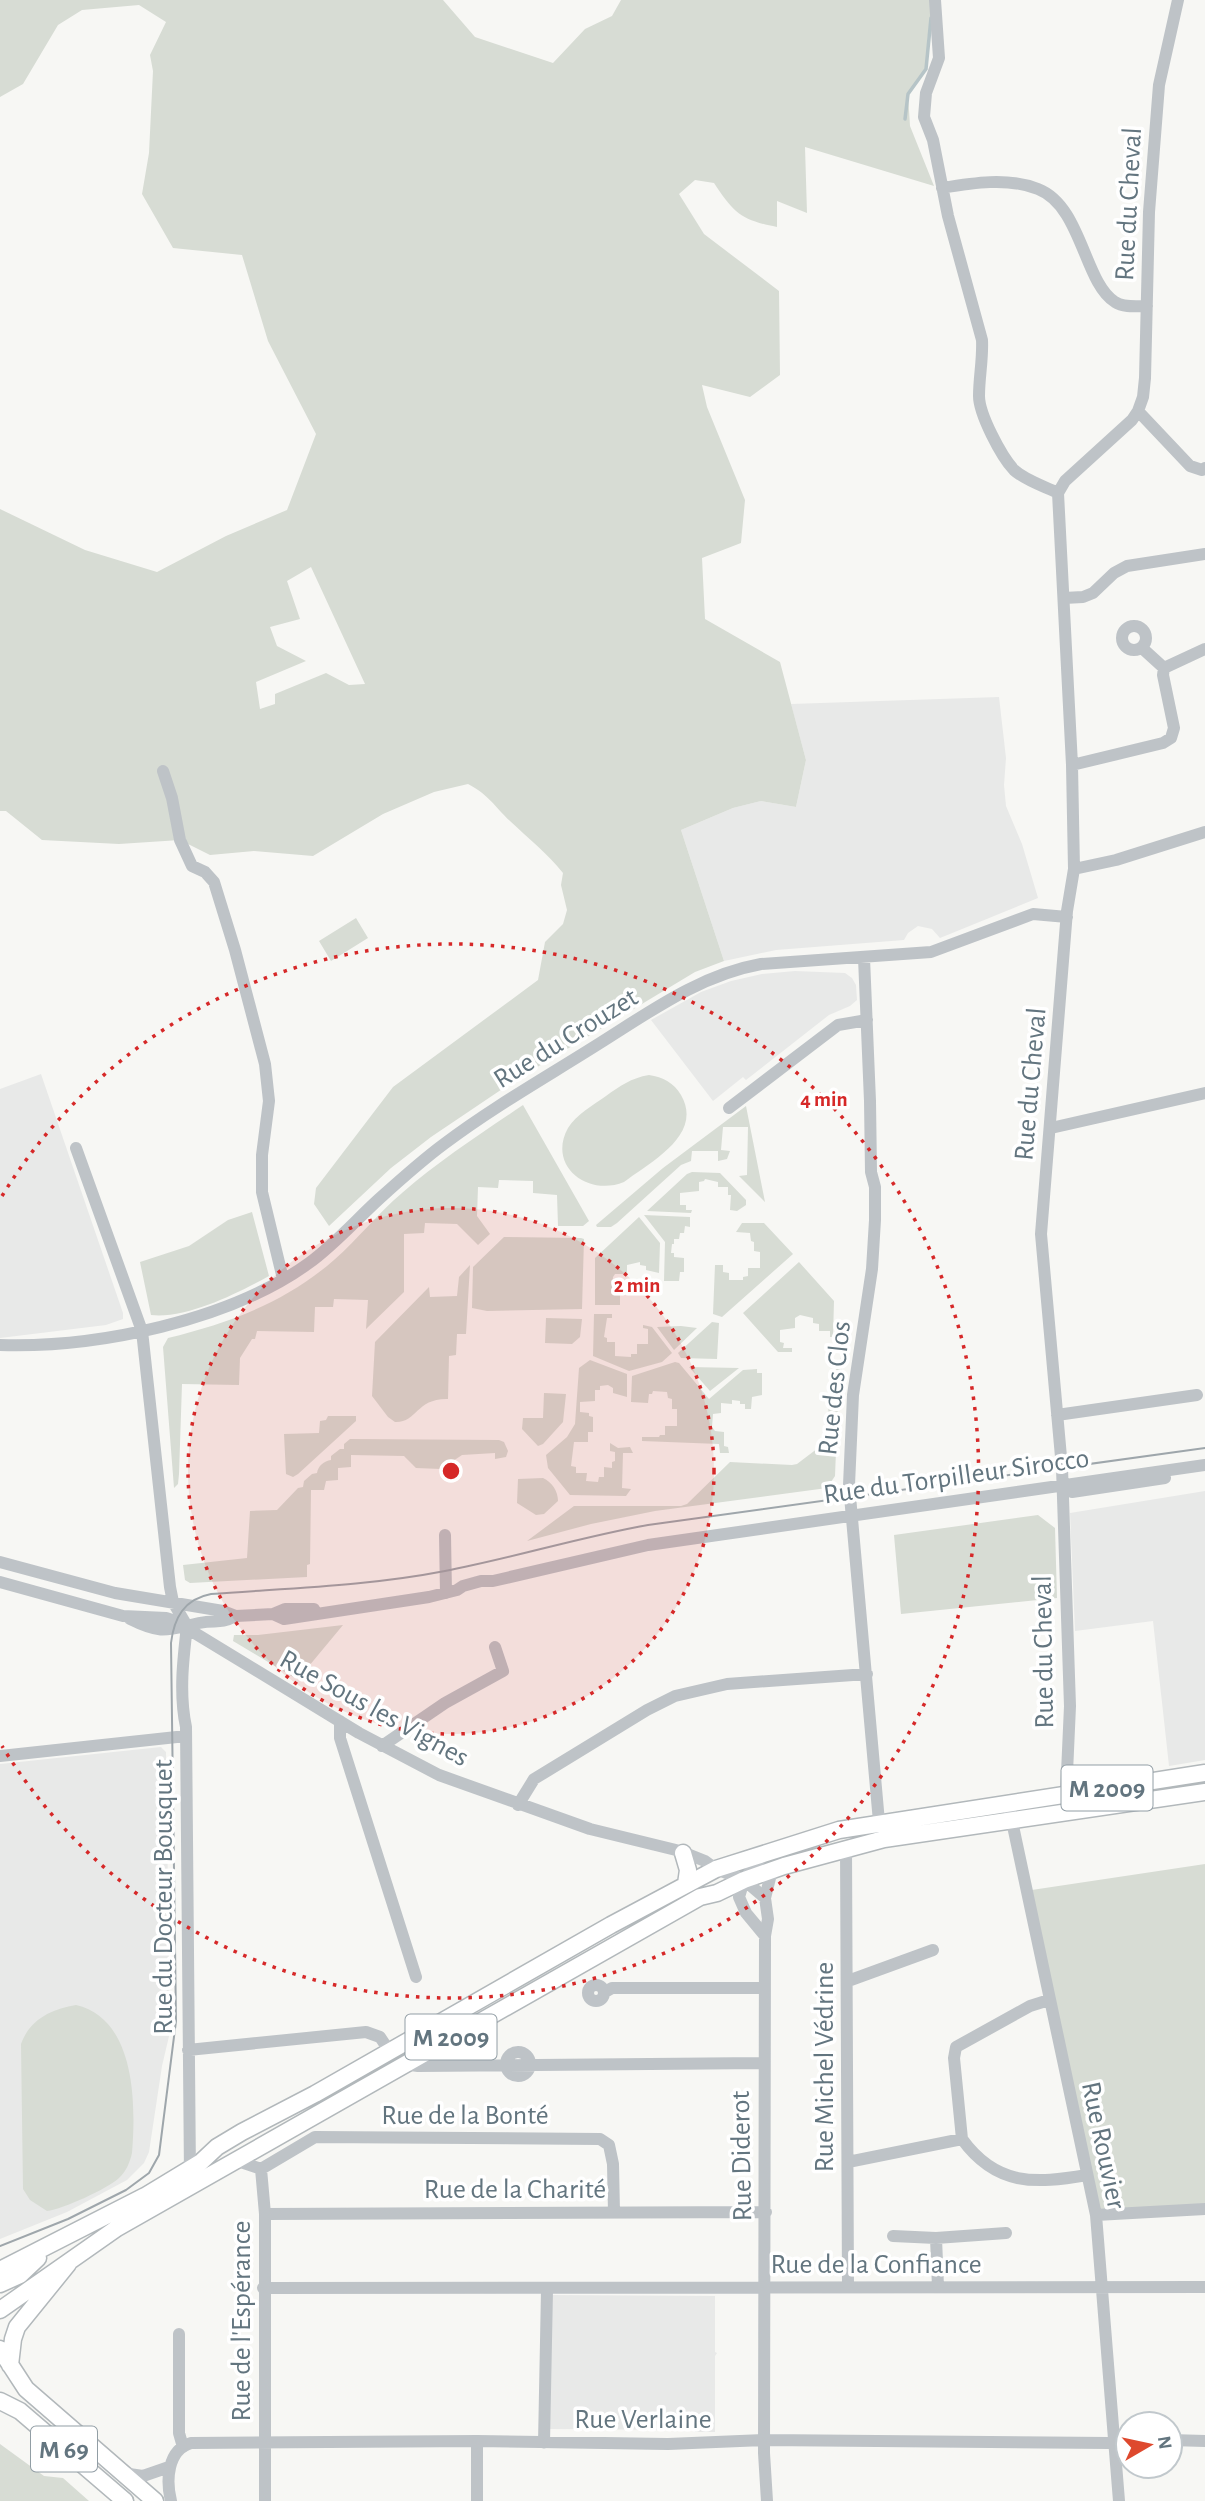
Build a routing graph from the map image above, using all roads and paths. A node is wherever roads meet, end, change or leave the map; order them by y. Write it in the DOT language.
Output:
graph roads {
  1 [pos="1178,0"];
  2 [pos="936,5"];
  3 [pos="942,188"];
  4 [pos="1147,306"];
  5 [pos="1138,411"];
  6 [pos="1205,468"];
  7 [pos="1058,493"];
  8 [pos="1205,554"];
  9 [pos="1065,598"];
  10 [pos="1142,648"];
  11 [pos="1205,649"];
  12 [pos="1164,668"];
  13 [pos="1072,765"];
  14 [pos="163,771"];
  15 [pos="1205,832"];
  16 [pos="1074,869"];
  17 [pos="1067,917"];
  18 [pos="864,958"];
  19 [pos="867,1020"];
  20 [pos="1205,1093"];
  21 [pos="729,1108"];
  22 [pos="1051,1128"];
  23 [pos="76,1148"];
  24 [pos="283,1279"];
  25 [pos="142,1331"];
  26 [pos="0,1345"];
  27 [pos="1197,1395"];
  28 [pos="1057,1415"];
  29 [pos="1205,1465"];
  30 [pos="1205,1471"];
  31 [pos="1062,1489"];
  32 [pos="854,1520"];
  33 [pos="445,1535"];
  34 [pos="0,1562"];
  35 [pos="0,1582"];
  36 [pos="452,1592"];
  37 [pos="173,1602"];
  38 [pos="123,1616"];
  39 [pos="236,1616"];
  40 [pos="224,1623"];
  41 [pos="187,1626"];
  42 [pos="495,1647"];
  43 [pos="223,1649"];
  44 [pos="867,1674"];
  45 [pos="340,1721"];
  46 [pos="186,1736"];
  47 [pos="382,1745"];
  48 [pos="0,1756"];
  49 [pos="1205,1773"];
  50 [pos="1205,1792"];
  51 [pos="1066,1795"];
  52 [pos="518,1805"];
  53 [pos="1010,1812"];
  54 [pos="1068,1812"];
  55 [pos="879,1822"];
  56 [pos="881,1840"];
  57 [pos="846,1848"];
  58 [pos="683,1853"];
  59 [pos="763,1855"];
  60 [pos="716,1870"];
  61 [pos="772,1870"];
  62 [pos="744,1880"];
  63 [pos="686,1884"];
  64 [pos="700,1897"];
  65 [pos="765,1898"];
  66 [pos="765,1936"];
  67 [pos="933,1950"];
  68 [pos="416,1977"];
  69 [pos="848,1981"];
  70 [pos="764,1988"];
  71 [pos="605,1992"];
  72 [pos="1049,2000"];
  73 [pos="188,2050"];
  74 [pos="390,2052"];
  75 [pos="763,2063"];
  76 [pos="404,2064"];
  77 [pos="962,2139"];
  78 [pos="190,2142"];
  79 [pos="217,2147"];
  80 [pos="235,2160"];
  81 [pos="848,2162"];
  82 [pos="190,2168"];
  83 [pos="261,2169"];
  84 [pos="1087,2175"];
  85 [pos="188,2186"];
  86 [pos="1205,2209"];
  87 [pos="614,2212"];
  88 [pos="766,2212"];
  89 [pos="265,2214"];
  90 [pos="1096,2215"];
  91 [pos="1006,2233"];
  92 [pos="893,2236"];
  93 [pos="936,2238"];
  94 [pos="53,2244"];
  95 [pos="74,2257"];
  96 [pos="2,2269"];
  97 [pos="0,2284"];
  98 [pos="765,2287"];
  99 [pos="848,2287"];
  100 [pos="938,2287"];
  101 [pos="1102,2287"];
  102 [pos="1205,2287"];
  103 [pos="263,2288"];
  104 [pos="547,2290"];
  105 [pos="0,2310"];
  106 [pos="179,2333"];
  107 [pos="0,2349"];
  108 [pos="10,2365"];
  109 [pos="0,2401"];
  110 [pos="764,2440"];
  111 [pos="1184,2440"];
  112 [pos="477,2441"];
  113 [pos="1205,2441"];
  114 [pos="1114,2442"];
  115 [pos="544,2443"];
  116 [pos="265,2444"];
  117 [pos="183,2447"];
  118 [pos="169,2467"];
  119 [pos="122,2473"];
  120 [pos="1117,2480"];
  121 [pos="124,2501"];
  122 [pos="155,2501"];
  123 [pos="171,2501"];
  124 [pos="265,2501"];
  125 [pos="477,2501"];
  126 [pos="766,2501"];
  127 [pos="1119,2501"];
  1 -- 4 [label="street, Rue du Cheval"];
  2 -- 3 [label="street"];
  3 -- 4 [label="street"];
  3 -- 7 [label="street"];
  4 -- 5 [label="street, Rue du Cheval"];
  5 -- 6 [label="street"];
  5 -- 7 [label="street"];
  7 -- 9 [label="street, Rue du Cheval"];
  8 -- 9 [label="street"];
  9 -- 13 [label="street, Rue du Cheval"];
  10 -- 12 [label="street"];
  11 -- 12 [label="street"];
  12 -- 13 [label="street"];
  13 -- 16 [label="street, Rue du Cheval"];
  14 -- 24 [label="street"];
  15 -- 16 [label="street"];
  16 -- 17 [label="street, Rue du Cheval"];
  17 -- 18 [label="street, Rue du Crouzet"];
  17 -- 22 [label="street, Rue du Cheval"];
  18 -- 19 [label="street, Rue des Clos"];
  18 -- 24 [label="street, Rue du Crouzet"];
  19 -- 21 [label="street"];
  19 -- 32 [label="street, Rue des Clos"];
  20 -- 22 [label="street"];
  22 -- 28 [label="street, Rue du Cheval"];
  23 -- 25 [label="street"];
  24 -- 25 [label="street, Rue du Crouzet"];
  25 -- 26 [label="street, Rue du Crouzet"];
  25 -- 37 [label="street"];
  27 -- 28 [label="street"];
  28 -- 31 [label="street, Rue du Cheval"];
  29 -- 31 [label="street, Rue du Torpilleur Sirocco"];
  30 -- 31 [label="street, Rue du Torpilleur Sirocco"];
  31 -- 32 [label="street, Rue du Torpilleur Sirocco"];
  31 -- 51 [label="street, Rue du Cheval"];
  32 -- 36 [label="street, Rue du Torpilleur Sirocco"];
  32 -- 44 [label="street, Rue des Clos"];
  33 -- 36 [label="street"];
  34 -- 37 [label="street"];
  35 -- 38 [label="street"];
  36 -- 39 [label="street, Rue du Torpilleur Sirocco"];
  37 -- 38 [label="street"];
  37 -- 39 [label="street, Rue du Torpilleur Sirocco"];
  37 -- 41 [label="street, Rue Sous les Vignes"];
  38 -- 41 [label="street"];
  39 -- 40 [label="street, Rue du Torpilleur Sirocco"];
  40 -- 41 [label="street, Rue du Torpilleur Sirocco"];
  40 -- 43 [label="street"];
  41 -- 43 [label="street, Rue Sous les Vignes"];
  41 -- 46 [label="street, Rue du Docteur Bousquet"];
  42 -- 47 [label="street"];
  43 -- 45 [label="street, Rue Sous les Vignes"];
  44 -- 52 [label="street"];
  44 -- 55 [label="street, Rue des Clos"];
  45 -- 47 [label="street, Rue Sous les Vignes"];
  45 -- 68 [label="street"];
  46 -- 48 [label="street"];
  46 -- 73 [label="street, Rue du Docteur Bousquet"];
  47 -- 52 [label="street, Rue Sous les Vignes"];
  49 -- 51 [label="main road, M 2009"];
  50 -- 54 [label="main road, M 2009"];
  51 -- 53 [label="main road, M 2009"];
  51 -- 54 [label="street, Rue du Cheval"];
  52 -- 58 [label="street, Rue Sous les Vignes"];
  53 -- 54 [label="main road, M 2009"];
  53 -- 55 [label="main road, M 2009"];
  53 -- 56 [label="main road, M 2009"];
  53 -- 72 [label="street, Rue Rouvier"];
  55 -- 56 [label="street, Rue des Clos"];
  55 -- 59 [label="main road, M 2009"];
  56 -- 57 [label="main road, M 2009"];
  57 -- 61 [label="main road, M 2009"];
  57 -- 69 [label="street, Rue Michel Védrine"];
  58 -- 60 [label="street"];
  58 -- 63 [label="main road"];
  59 -- 60 [label="main road, M 2009"];
  59 -- 62 [label="street"];
  60 -- 62 [label="street"];
  60 -- 63 [label="main road, M 2009"];
  60 -- 64 [label="street"];
  61 -- 62 [label="main road, M 2009"];
  61 -- 65 [label="street, Rue Diderot"];
  62 -- 64 [label="main road, M 2009"];
  62 -- 65 [label="street"];
  62 -- 66 [label="street"];
  63 -- 74 [label="main road, M 2009"];
  64 -- 76 [label="main road, M 2009"];
  65 -- 66 [label="street, Rue Diderot"];
  66 -- 70 [label="street, Rue Diderot"];
  67 -- 69 [label="street"];
  69 -- 81 [label="street, Rue Michel Védrine"];
  70 -- 71 [label="street"];
  70 -- 75 [label="street, Rue Diderot"];
  72 -- 77 [label="street"];
  72 -- 84 [label="street, Rue Rouvier"];
  73 -- 74 [label="street"];
  73 -- 78 [label="street, Rue du Docteur Bousquet"];
  74 -- 79 [label="main road, M 2009"];
  75 -- 76 [label="street"];
  75 -- 88 [label="street, Rue Diderot"];
  76 -- 80 [label="main road, M 2009"];
  77 -- 81 [label="street"];
  77 -- 84 [label="street"];
  78 -- 79 [label="street"];
  78 -- 82 [label="street, Rue du Docteur Bousquet"];
  79 -- 82 [label="main road, M 2009"];
  80 -- 83 [label="street"];
  80 -- 85 [label="main road, M 2009"];
  81 -- 99 [label="street, Rue Michel Védrine"];
  82 -- 85 [label="street, Rue du Docteur Bousquet"];
  82 -- 94 [label="main road, M 2009"];
  83 -- 87 [label="street, Rue de la Bonté"];
  83 -- 89 [label="street, Rue de l'Espérance"];
  84 -- 90 [label="street, Rue Rouvier"];
  85 -- 95 [label="main road, M 2009"];
  86 -- 90 [label="street"];
  87 -- 88 [label="street, Rue de la Charité"];
  87 -- 89 [label="street, Rue de la Charité"];
  88 -- 98 [label="street, Rue Diderot"];
  89 -- 103 [label="street, Rue de l'Espérance"];
  90 -- 101 [label="street, Rue Rouvier"];
  91 -- 93 [label="street"];
  92 -- 93 [label="street"];
  93 -- 100 [label="street"];
  94 -- 96 [label="main road, M 2009"];
  94 -- 97 [label="main road"];
  95 -- 105 [label="main road, M 2009"];
  95 -- 108 [label="main road"];
  98 -- 99 [label="street, Rue de la Confiance"];
  98 -- 104 [label="street, Rue de la Confiance"];
  98 -- 110 [label="street, Rue Diderot"];
  99 -- 100 [label="street, Rue de la Confiance"];
  100 -- 101 [label="street, Rue de la Confiance"];
  101 -- 102 [label="street, Rue de la Confiance"];
  101 -- 114 [label="street, Rue Rouvier"];
  103 -- 104 [label="street, Rue de la Confiance"];
  103 -- 116 [label="street, Rue de l'Espérance"];
  104 -- 115 [label="street"];
  106 -- 117 [label="street"];
  107 -- 108 [label="main road, M 69"];
  108 -- 119 [label="main road, M 69"];
  109 -- 121 [label="main road, M 69"];
  110 -- 114 [label="street, Rue Verlaine"];
  110 -- 115 [label="street, Rue Verlaine"];
  110 -- 126 [label="street, Rue Diderot"];
  111 -- 113 [label="street"];
  112 -- 115 [label="street, Rue Verlaine"];
  112 -- 116 [label="street, Rue Verlaine"];
  112 -- 125 [label="street"];
  116 -- 117 [label="street, Rue Verlaine"];
  116 -- 124 [label="street, Rue de l'Espérance"];
  117 -- 118 [label="street"];
  118 -- 119 [label="street"];
  118 -- 123 [label="street"];
  119 -- 122 [label="main road, M 69"];
  120 -- 127 [label="street, Rue Rouvier"];
}
